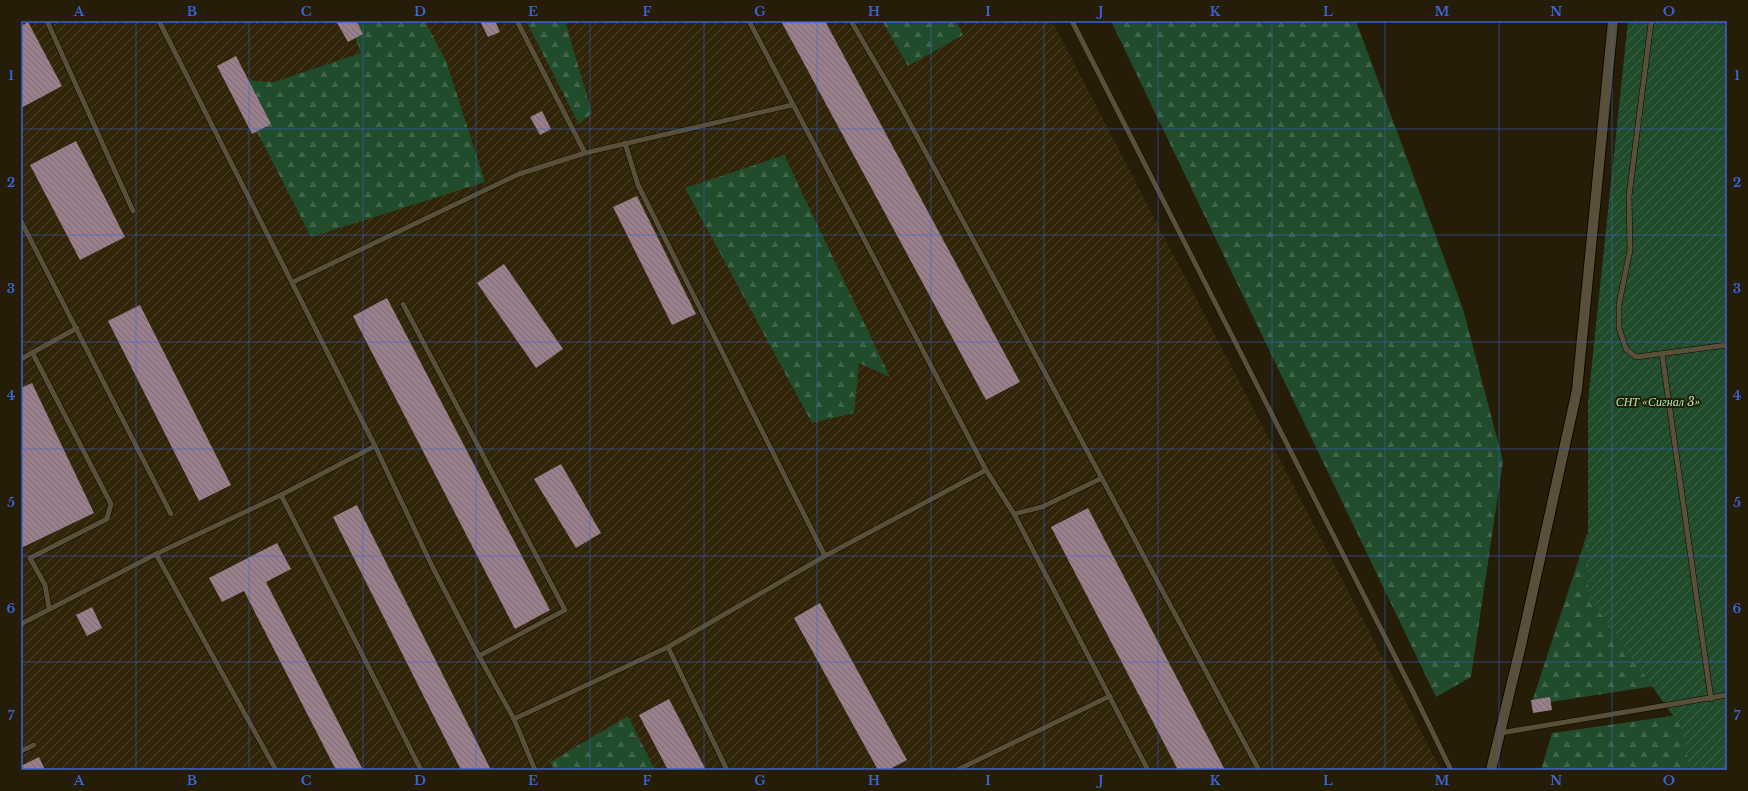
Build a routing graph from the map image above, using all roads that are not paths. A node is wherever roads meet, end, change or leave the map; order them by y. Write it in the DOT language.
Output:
graph roads {
  1 [pos="47,21"];
  2 [pos="159,21"];
  3 [pos="517,21"];
  4 [pos="749,21"];
  5 [pos="851,21"];
  6 [pos="1072,21"];
  7 [pos="1613,21"];
  8 [pos="1653,21"];
  9 [pos="792,105"];
  10 [pos="626,143"];
  11 [pos="585,153"];
  12 [pos="133,211"];
  13 [pos="21,221"];
  14 [pos="292,282"];
  15 [pos="402,304"];
  16 [pos="77,328"];
  17 [pos="1727,345"];
  18 [pos="33,354"];
  19 [pos="1662,354"];
  20 [pos="21,359"];
  21 [pos="375,446"];
  22 [pos="986,470"];
  23 [pos="1102,478"];
  24 [pos="280,495"];
  25 [pos="171,514"];
  26 [pos="1014,514"];
  27 [pos="156,554"];
  28 [pos="825,556"];
  29 [pos="49,608"];
  30 [pos="21,624"];
  31 [pos="668,647"];
  32 [pos="479,656"];
  33 [pos="1727,695"];
  34 [pos="1110,696"];
  35 [pos="1711,698"];
  36 [pos="514,719"];
  37 [pos="1500,733"];
  38 [pos="34,745"];
  39 [pos="21,751"];
  40 [pos="276,770"];
  41 [pos="421,770"];
  42 [pos="535,770"];
  43 [pos="727,770"];
  44 [pos="957,770"];
  45 [pos="1148,770"];
  46 [pos="1259,770"];
  47 [pos="1451,770"];
  48 [pos="1491,770"];
  1 -- 12 [label="lane"];
  2 -- 14 [label="lane"];
  3 -- 11 [label="lane"];
  4 -- 9 [label="lane"];
  5 -- 23 [label="lane"];
  6 -- 47 [label="lane"];
  7 -- 37 [label="street"];
  8 -- 19 [label="lane"];
  9 -- 10 [label="lane"];
  9 -- 22 [label="lane"];
  10 -- 11 [label="lane"];
  10 -- 28 [label="lane"];
  11 -- 14 [label="lane"];
  13 -- 16 [label="lane"];
  14 -- 21 [label="lane"];
  15 -- 32 [label="lane"];
  16 -- 18 [label="lane"];
  16 -- 25 [label="lane"];
  17 -- 19 [label="lane"];
  18 -- 20 [label="lane"];
  18 -- 29 [label="lane"];
  19 -- 35 [label="lane"];
  21 -- 24 [label="lane"];
  21 -- 32 [label="lane"];
  22 -- 26 [label="lane"];
  22 -- 28 [label="lane"];
  23 -- 26 [label="lane"];
  23 -- 46 [label="lane"];
  24 -- 27 [label="lane"];
  24 -- 41 [label="lane"];
  26 -- 34 [label="lane"];
  27 -- 29 [label="lane"];
  27 -- 40 [label="lane"];
  28 -- 31 [label="lane"];
  29 -- 30 [label="lane"];
  31 -- 36 [label="lane"];
  31 -- 43 [label="lane"];
  32 -- 36 [label="lane"];
  33 -- 35 [label="lane"];
  34 -- 44 [label="lane"];
  34 -- 45 [label="lane"];
  35 -- 37 [label="lane"];
  36 -- 42 [label="lane"];
  37 -- 48 [label="street"];
  38 -- 39 [label="lane"];
}
